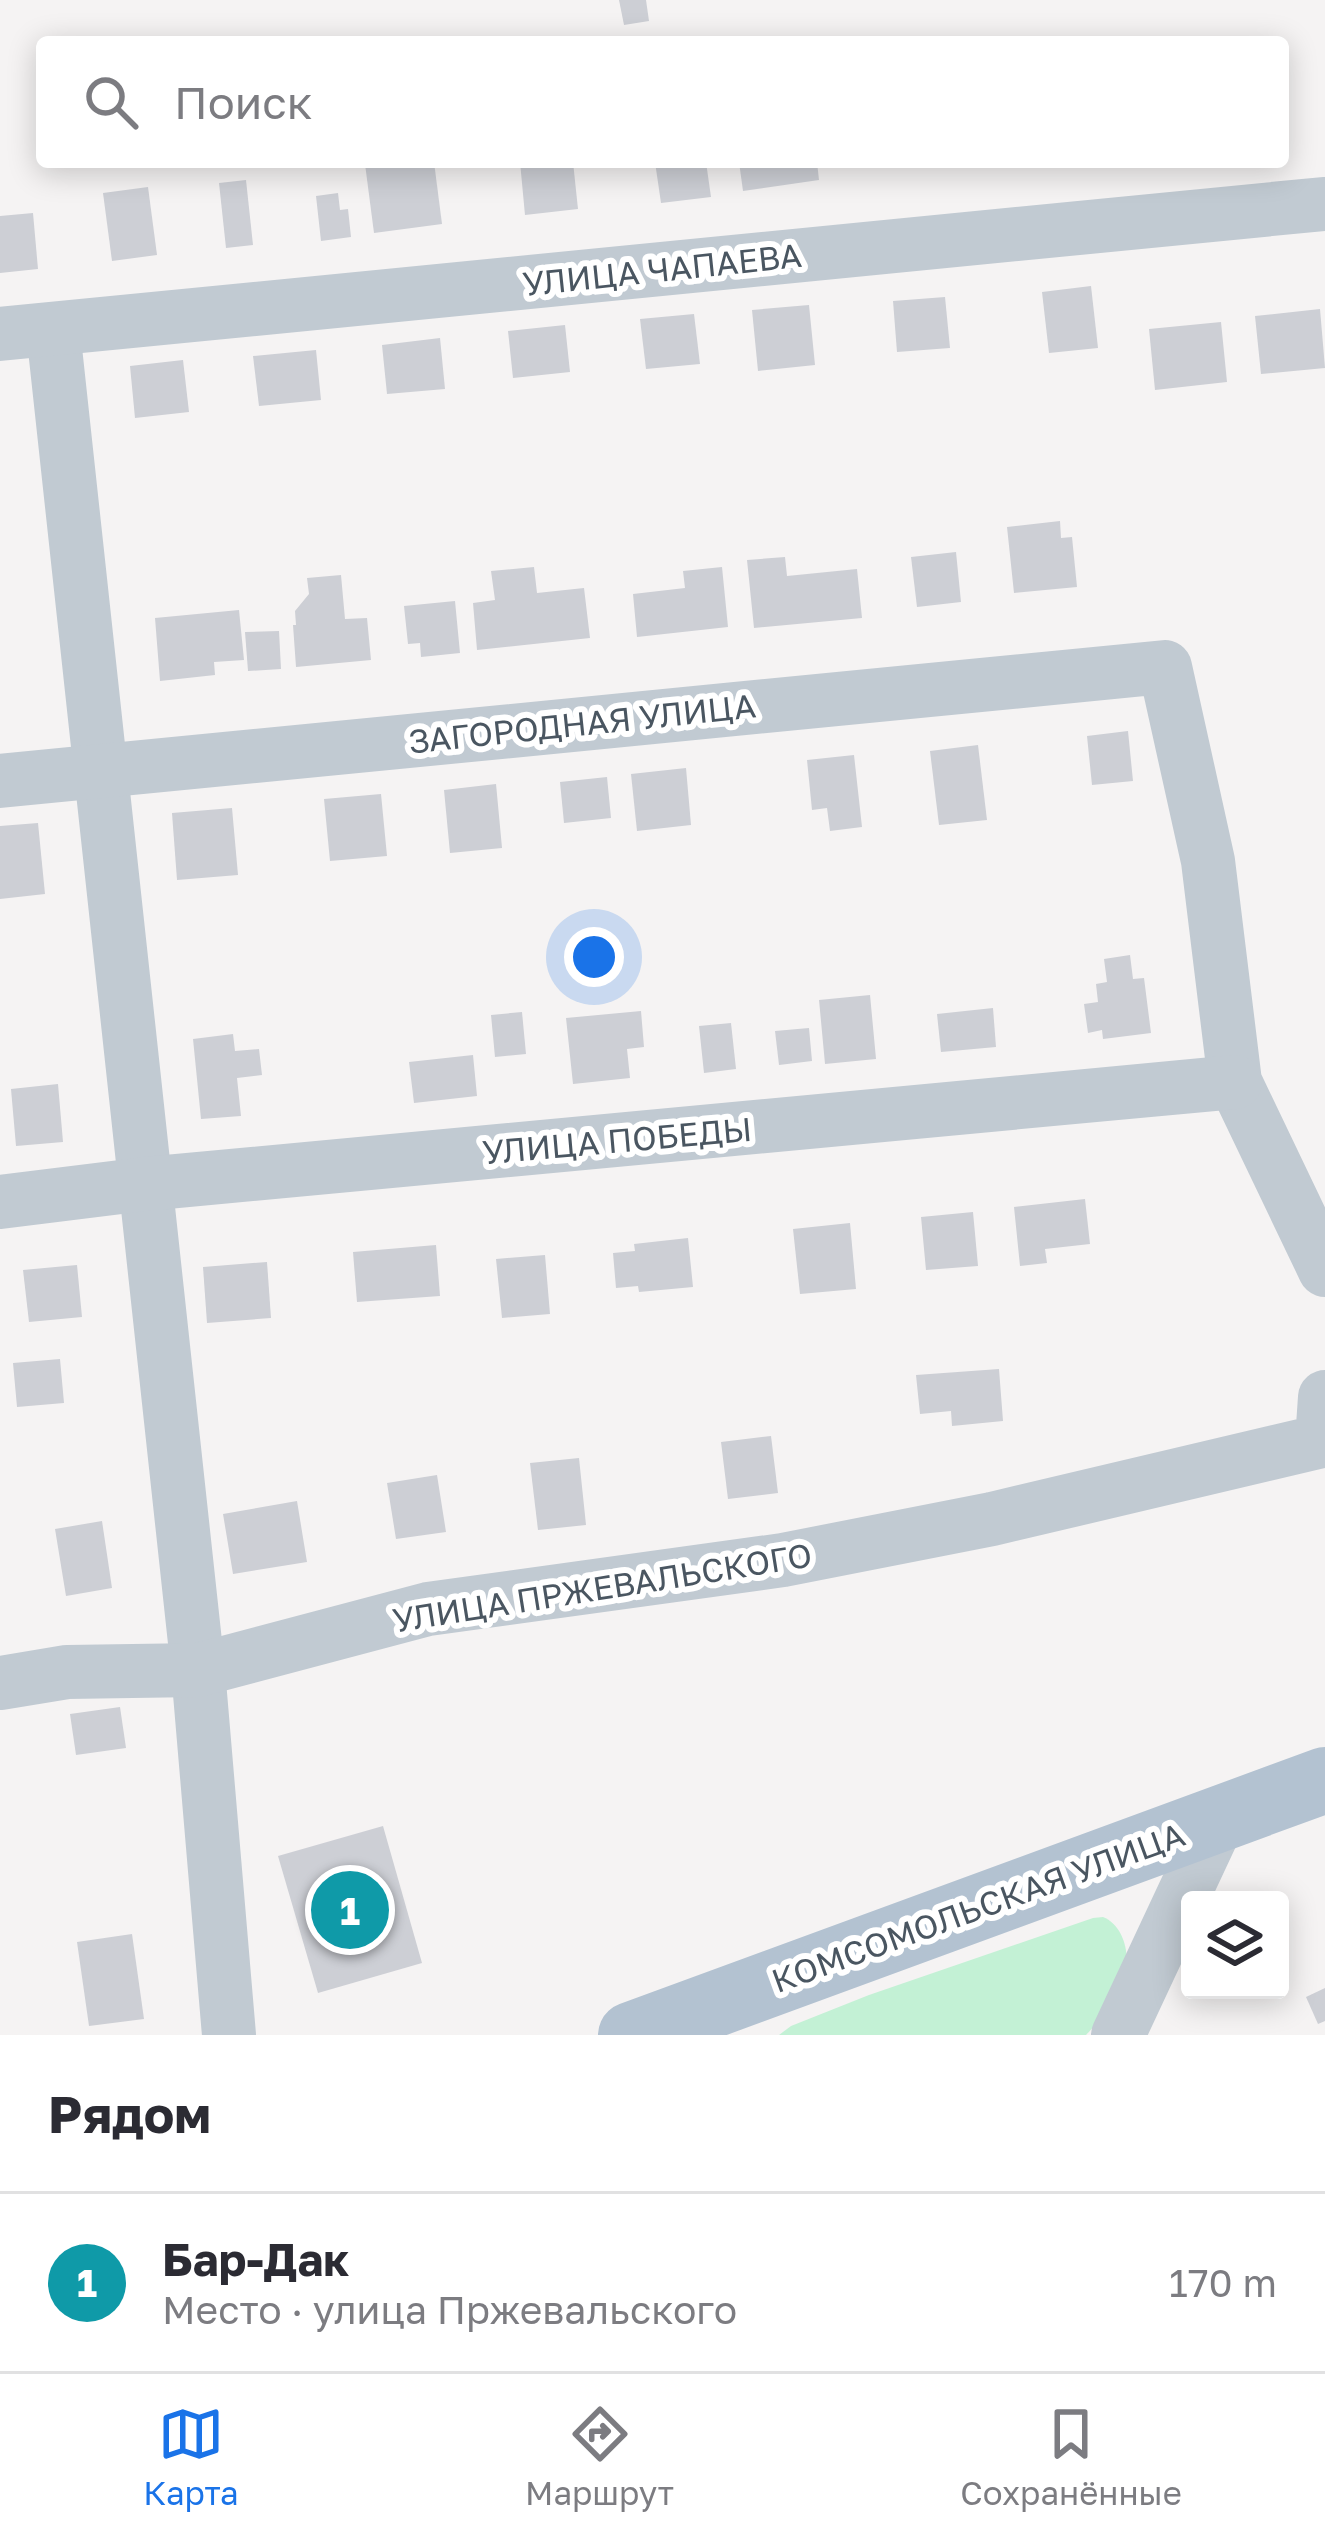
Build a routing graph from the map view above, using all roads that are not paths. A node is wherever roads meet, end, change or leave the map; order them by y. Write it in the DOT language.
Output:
graph roads {
  1 [pos="1323,204"];
  2 [pos="53,330"];
  3 [pos="0,334"];
  4 [pos="103,770"];
  5 [pos="0,781"];
  6 [pos="1235,1082"];
  7 [pos="145,1184"];
  8 [pos="0,1202"];
  9 [pos="1325,1270"];
  10 [pos="1325,1396"];
  11 [pos="198,1670"];
  12 [pos="0,1683"];
  13 [pos="1325,1780"];
  14 [pos="1219,1819"];
  15 [pos="634,2034"];
  16 [pos="229,2035"];
  17 [pos="1118,2035"];
  1 -- 2 [label="street, УЛИЦА ЧАПАЕВА"];
  2 -- 3 [label="street, УЛИЦА ЧАПАЕВА"];
  2 -- 4 [label="street"];
  4 -- 5 [label="street, ЗАГОРОДНАЯ УЛИЦА"];
  4 -- 6 [label="street, ЗАГОРОДНАЯ УЛИЦА"];
  4 -- 7 [label="street"];
  6 -- 7 [label="street, УЛИЦА ПОБЕДЫ"];
  6 -- 9 [label="street"];
  7 -- 8 [label="street, УЛИЦА ПОБЕДЫ"];
  7 -- 11 [label="street"];
  10 -- 11 [label="street, УЛИЦА ПРЖЕВАЛЬСКОГО"];
  11 -- 12 [label="street, УЛИЦА ПРЖЕВАЛЬСКОГО"];
  11 -- 16 [label="street"];
  13 -- 14 [label="main road, КОМСОМОЛЬСКАЯ УЛИЦА"];
  14 -- 15 [label="main road, КОМСОМОЛЬСКАЯ УЛИЦА"];
  14 -- 17 [label="street"];
}
